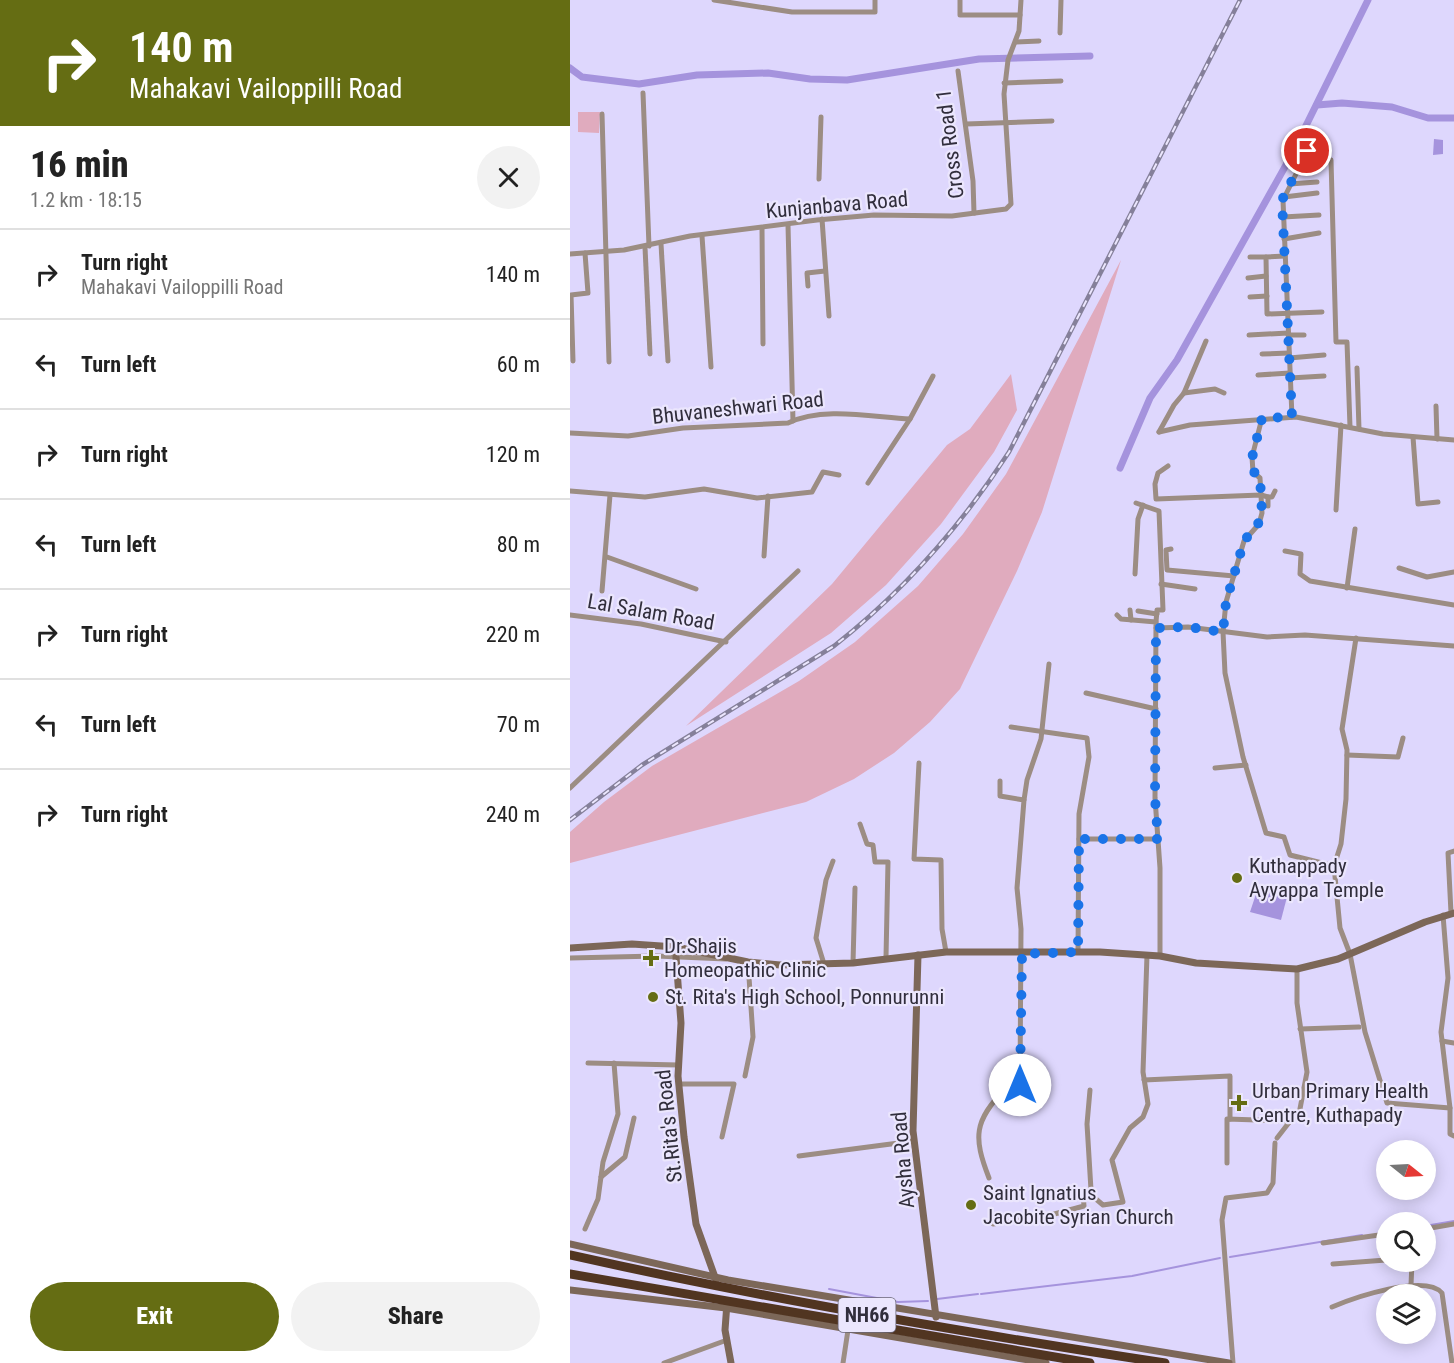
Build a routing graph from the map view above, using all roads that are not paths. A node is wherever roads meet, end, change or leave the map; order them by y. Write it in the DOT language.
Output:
graph roads {
  1 [pos="714,0"];
  2 [pos="875,0"];
  3 [pos="960,0"];
  4 [pos="1021,0"];
  5 [pos="1061,0"];
  6 [pos="1020,15"];
  7 [pos="1060,33"];
  8 [pos="1039,41"];
  9 [pos="1017,42"];
  10 [pos="958,71"];
  11 [pos="1060,81"];
  12 [pos="1004,83"];
  13 [pos="643,93"];
  14 [pos="602,114"];
  15 [pos="821,117"];
  16 [pos="1007,121"];
  17 [pos="1052,121"];
  18 [pos="966,123"];
  19 [pos="1313,140"];
  20 [pos="1319,160"];
  21 [pos="1331,160"];
  22 [pos="1300,162"];
  23 [pos="819,180"];
  24 [pos="1317,183"];
  25 [pos="1290,184"];
  26 [pos="1317,193"];
  27 [pos="1284,196"];
  28 [pos="974,213"];
  29 [pos="1319,215"];
  30 [pos="1283,217"];
  31 [pos="822,219"];
  32 [pos="788,225"];
  33 [pos="762,228"];
  34 [pos="1319,233"];
  35 [pos="702,236"];
  36 [pos="1284,239"];
  37 [pos="661,244"];
  38 [pos="647,247"];
  39 [pos="604,251"];
  40 [pos="585,253"];
  41 [pos="570,254"];
  42 [pos="1285,256"];
  43 [pos="1250,257"];
  44 [pos="1266,257"];
  45 [pos="825,272"];
  46 [pos="1266,276"];
  47 [pos="1248,278"];
  48 [pos="808,286"];
  49 [pos="1267,296"];
  50 [pos="1250,297"];
  51 [pos="1322,312"];
  52 [pos="1287,315"];
  53 [pos="829,316"];
  54 [pos="1288,334"];
  55 [pos="1249,335"];
  56 [pos="1304,335"];
  57 [pos="1206,341"];
  58 [pos="763,344"];
  59 [pos="650,354"];
  60 [pos="1262,354"];
  61 [pos="1289,355"];
  62 [pos="1324,355"];
  63 [pos="573,361"];
  64 [pos="668,361"];
  65 [pos="609,362"];
  66 [pos="711,367"];
  67 [pos="1357,368"];
  68 [pos="1258,375"];
  69 [pos="933,376"];
  70 [pos="1290,376"];
  71 [pos="1324,376"];
  72 [pos="1184,393"];
  73 [pos="1224,393"];
  74 [pos="1436,406"];
  75 [pos="1292,417"];
  76 [pos="1262,418"];
  77 [pos="910,419"];
  78 [pos="793,421"];
  79 [pos="1341,425"];
  80 [pos="1350,427"];
  81 [pos="1359,429"];
  82 [pos="570,433"];
  83 [pos="1413,437"];
  84 [pos="1437,439"];
  85 [pos="1454,440"];
  86 [pos="1168,466"];
  87 [pos="840,475"];
  88 [pos="868,483"];
  89 [pos="570,491"];
  90 [pos="1275,491"];
  91 [pos="610,495"];
  92 [pos="1261,495"];
  93 [pos="768,496"];
  94 [pos="1268,497"];
  95 [pos="1156,499"];
  96 [pos="1438,502"];
  97 [pos="1136,503"];
  98 [pos="1143,505"];
  99 [pos="1268,506"];
  100 [pos="1152,508"];
  101 [pos="1336,510"];
  102 [pos="1355,529"];
  103 [pos="1171,549"];
  104 [pos="1285,551"];
  105 [pos="764,556"];
  106 [pos="607,557"];
  107 [pos="1399,568"];
  108 [pos="1160,569"];
  109 [pos="1167,570"];
  110 [pos="798,571"];
  111 [pos="1454,572"];
  112 [pos="1136,574"];
  113 [pos="1234,576"];
  114 [pos="1161,584"];
  115 [pos="1347,588"];
  116 [pos="696,589"];
  117 [pos="1195,589"];
  118 [pos="602,591"];
  119 [pos="1454,605"];
  120 [pos="1130,610"];
  121 [pos="1138,611"];
  122 [pos="1156,614"];
  123 [pos="570,615"];
  124 [pos="1117,615"];
  125 [pos="1131,620"];
  126 [pos="1156,625"];
  127 [pos="1223,632"];
  128 [pos="1356,638"];
  129 [pos="726,642"];
  130 [pos="1454,646"];
  131 [pos="1049,664"];
  132 [pos="1086,693"];
  133 [pos="1156,709"];
  134 [pos="1011,727"];
  135 [pos="1042,731"];
  136 [pos="1403,738"];
  137 [pos="1347,755"];
  138 [pos="919,764"];
  139 [pos="1246,765"];
  140 [pos="1215,768"];
  141 [pos="1000,781"];
  142 [pos="570,788"];
  143 [pos="1024,800"];
  144 [pos="860,824"];
  145 [pos="1079,839"];
  146 [pos="1158,839"];
  147 [pos="1454,851"];
  148 [pos="833,861"];
  149 [pos="1334,866"];
  150 [pos="855,888"];
  151 [pos="1453,913"];
  152 [pos="1443,915"];
  153 [pos="570,948"];
  154 [pos="946,952"];
  155 [pos="1078,952"];
  156 [pos="1022,954"];
  157 [pos="1350,954"];
  158 [pos="918,955"];
  159 [pos="1147,955"];
  160 [pos="1160,956"];
  161 [pos="676,957"];
  162 [pos="886,957"];
  163 [pos="570,958"];
  164 [pos="731,959"];
  165 [pos="748,962"];
  166 [pos="854,963"];
  167 [pos="824,964"];
  168 [pos="1297,969"];
  169 [pos="1359,1027"];
  170 [pos="1300,1029"];
  171 [pos="1442,1041"];
  172 [pos="1454,1043"];
  173 [pos="588,1063"];
  174 [pos="614,1063"];
  175 [pos="679,1065"];
  176 [pos="745,1077"];
  177 [pos="1144,1080"];
  178 [pos="679,1084"];
  179 [pos="1090,1090"];
  180 [pos="1450,1108"];
  181 [pos="634,1118"];
  182 [pos="1230,1119"];
  183 [pos="1291,1120"];
  184 [pos="1454,1136"];
  185 [pos="722,1137"];
  186 [pos="914,1141"];
  187 [pos="799,1156"];
  188 [pos="1227,1163"];
  189 [pos="601,1177"];
  190 [pos="989,1178"];
  191 [pos="1090,1194"];
  192 [pos="993,1224"];
  193 [pos="1454,1224"];
  194 [pos="1436,1227"];
  195 [pos="585,1229"];
  196 [pos="1376,1235"];
  197 [pos="1323,1243"];
  198 [pos="570,1244"];
  199 [pos="570,1255"];
  200 [pos="1376,1261"];
  201 [pos="1332,1264"];
  202 [pos="570,1274"];
  203 [pos="715,1277"];
  204 [pos="720,1288"];
  205 [pos="570,1290"];
  206 [pos="1436,1290"];
  207 [pos="1376,1293"];
  208 [pos="727,1305"];
  209 [pos="1332,1307"];
  210 [pos="936,1315"];
  211 [pos="936,1326"];
  212 [pos="848,1330"];
  213 [pos="727,1340"];
  214 [pos="1030,1342"];
  215 [pos="1028,1353"];
  216 [pos="664,1363"];
  217 [pos="731,1363"];
  218 [pos="843,1363"];
  219 [pos="1046,1363"];
  220 [pos="1090,1363"];
  221 [pos="1165,1363"];
  222 [pos="1231,1363"];
  223 [pos="1452,1363"];
  1 -- 2 [label="street"];
  3 -- 6 [label="street"];
  4 -- 6 [label="street"];
  5 -- 7 [label="street"];
  6 -- 9 [label="street"];
  8 -- 9 [label="street"];
  9 -- 12 [label="street, Kunjanbava Road"];
  10 -- 18 [label="street, Cross Road 1"];
  11 -- 12 [label="street"];
  12 -- 16 [label="street, Kunjanbava Road"];
  13 -- 38 [label="street"];
  14 -- 39 [label="street"];
  15 -- 23 [label="street"];
  16 -- 17 [label="street"];
  16 -- 18 [label="street"];
  16 -- 28 [label="street, Kunjanbava Road"];
  18 -- 28 [label="street, Cross Road 1"];
  19 -- 22 [label="street"];
  20 -- 22 [label="street"];
  21 -- 80 [label="street"];
  22 -- 25 [label="street"];
  24 -- 25 [label="street"];
  25 -- 27 [label="street"];
  26 -- 27 [label="street"];
  27 -- 30 [label="street"];
  28 -- 31 [label="street, Kunjanbava Road"];
  29 -- 30 [label="street"];
  30 -- 36 [label="street"];
  31 -- 32 [label="street, Kunjanbava Road"];
  31 -- 45 [label="street"];
  32 -- 33 [label="street, Kunjanbava Road"];
  32 -- 78 [label="street"];
  33 -- 35 [label="street, Kunjanbava Road"];
  33 -- 58 [label="street"];
  34 -- 36 [label="street"];
  35 -- 37 [label="street, Kunjanbava Road"];
  35 -- 66 [label="street"];
  36 -- 42 [label="street"];
  37 -- 38 [label="street, Kunjanbava Road"];
  37 -- 64 [label="street"];
  38 -- 39 [label="street, Kunjanbava Road"];
  38 -- 59 [label="street"];
  39 -- 40 [label="street, Kunjanbava Road"];
  39 -- 65 [label="street"];
  40 -- 41 [label="street, Kunjanbava Road"];
  40 -- 63 [label="street"];
  42 -- 44 [label="street"];
  42 -- 52 [label="street"];
  43 -- 44 [label="street"];
  44 -- 46 [label="street"];
  45 -- 48 [label="street"];
  45 -- 53 [label="street"];
  46 -- 47 [label="street"];
  46 -- 49 [label="street"];
  49 -- 50 [label="street"];
  49 -- 52 [label="street"];
  51 -- 52 [label="street"];
  52 -- 54 [label="street"];
  54 -- 55 [label="street"];
  54 -- 56 [label="street"];
  54 -- 61 [label="street"];
  57 -- 72 [label="street"];
  60 -- 61 [label="street"];
  61 -- 62 [label="street"];
  61 -- 70 [label="street"];
  67 -- 81 [label="street"];
  68 -- 70 [label="street"];
  69 -- 77 [label="street"];
  70 -- 71 [label="street"];
  70 -- 75 [label="street"];
  72 -- 73 [label="street"];
  72 -- 76 [label="street"];
  74 -- 84 [label="street"];
  75 -- 76 [label="street"];
  75 -- 79 [label="street"];
  76 -- 92 [label="street"];
  77 -- 78 [label="street, Bhuvaneshwari Road"];
  77 -- 88 [label="street"];
  78 -- 82 [label="street, Bhuvaneshwari Road"];
  79 -- 80 [label="street"];
  79 -- 101 [label="street"];
  80 -- 81 [label="street"];
  81 -- 83 [label="street"];
  83 -- 84 [label="street"];
  83 -- 96 [label="street"];
  84 -- 85 [label="street"];
  86 -- 95 [label="street"];
  87 -- 93 [label="street"];
  89 -- 91 [label="street"];
  90 -- 94 [label="street"];
  91 -- 93 [label="street"];
  91 -- 106 [label="street"];
  92 -- 94 [label="street"];
  92 -- 95 [label="street"];
  92 -- 113 [label="street"];
  93 -- 105 [label="street"];
  94 -- 99 [label="street"];
  95 -- 100 [label="street"];
  97 -- 98 [label="street"];
  98 -- 100 [label="street"];
  98 -- 112 [label="street"];
  100 -- 108 [label="street"];
  102 -- 115 [label="street"];
  103 -- 109 [label="street"];
  104 -- 115 [label="street"];
  106 -- 116 [label="street"];
  106 -- 118 [label="street"];
  107 -- 111 [label="street"];
  108 -- 109 [label="street"];
  108 -- 114 [label="street"];
  109 -- 113 [label="street"];
  110 -- 129 [label="street"];
  113 -- 127 [label="street"];
  114 -- 117 [label="street"];
  114 -- 122 [label="street"];
  115 -- 119 [label="street"];
  120 -- 125 [label="street"];
  121 -- 122 [label="street"];
  122 -- 126 [label="street"];
  123 -- 129 [label="street, Lal Salam Road"];
  124 -- 125 [label="street"];
  125 -- 126 [label="street"];
  126 -- 127 [label="street"];
  126 -- 133 [label="street"];
  127 -- 128 [label="street"];
  127 -- 139 [label="street"];
  128 -- 130 [label="street"];
  128 -- 137 [label="street"];
  129 -- 142 [label="street"];
  131 -- 135 [label="street"];
  132 -- 133 [label="street"];
  133 -- 146 [label="street"];
  134 -- 135 [label="street"];
  135 -- 143 [label="street"];
  135 -- 145 [label="street"];
  136 -- 137 [label="street"];
  137 -- 149 [label="street"];
  138 -- 154 [label="street"];
  139 -- 140 [label="street"];
  139 -- 149 [label="street"];
  141 -- 143 [label="street"];
  143 -- 156 [label="street"];
  144 -- 162 [label="street"];
  145 -- 146 [label="street"];
  145 -- 155 [label="street"];
  146 -- 160 [label="street"];
  147 -- 151 [label="street"];
  148 -- 167 [label="street"];
  149 -- 157 [label="street"];
  150 -- 166 [label="street"];
  151 -- 152 [label="street"];
  152 -- 157 [label="street"];
  152 -- 171 [label="street"];
  153 -- 164 [label="street"];
  154 -- 156 [label="street"];
  154 -- 158 [label="street"];
  155 -- 156 [label="street"];
  155 -- 159 [label="street"];
  156 -- 190 [label="street"];
  157 -- 168 [label="street"];
  157 -- 180 [label="street"];
  158 -- 162 [label="street"];
  158 -- 186 [label="street, Aysha Road"];
  159 -- 160 [label="street"];
  159 -- 177 [label="street"];
  160 -- 168 [label="street"];
  161 -- 163 [label="street"];
  161 -- 164 [label="street"];
  161 -- 175 [label="street, St.Rita's Road"];
  162 -- 166 [label="street"];
  164 -- 165 [label="street"];
  165 -- 167 [label="street"];
  165 -- 176 [label="street"];
  166 -- 167 [label="street"];
  168 -- 170 [label="street"];
  169 -- 170 [label="street"];
  170 -- 183 [label="street"];
  171 -- 172 [label="street"];
  171 -- 180 [label="street"];
  173 -- 174 [label="street"];
  174 -- 175 [label="street"];
  174 -- 189 [label="street"];
  175 -- 178 [label="street, St.Rita's Road"];
  177 -- 182 [label="street"];
  177 -- 191 [label="street"];
  178 -- 185 [label="street"];
  178 -- 203 [label="street, St.Rita's Road"];
  179 -- 191 [label="street"];
  180 -- 184 [label="street"];
  181 -- 189 [label="street"];
  182 -- 183 [label="street"];
  182 -- 188 [label="street"];
  183 -- 222 [label="street"];
  186 -- 187 [label="street"];
  186 -- 210 [label="street, Aysha Road"];
  189 -- 195 [label="street"];
  191 -- 192 [label="street"];
  193 -- 194 [label="street"];
  196 -- 197 [label="street"];
  198 -- 203 [label="street"];
  199 -- 204 [label="highway, NH66"];
  200 -- 201 [label="street"];
  202 -- 208 [label="highway, NH66"];
  203 -- 204 [label="street, St.Rita's Road"];
  203 -- 210 [label="street"];
  204 -- 211 [label="highway, NH66"];
  205 -- 208 [label="street"];
  206 -- 223 [label="street"];
  207 -- 209 [label="street"];
  208 -- 212 [label="street"];
  208 -- 213 [label="street"];
  208 -- 215 [label="highway, NH66"];
  210 -- 211 [label="street, Aysha Road"];
  210 -- 222 [label="street"];
  211 -- 214 [label="highway, NH66"];
  212 -- 218 [label="street"];
  212 -- 219 [label="street"];
  213 -- 216 [label="street"];
  213 -- 217 [label="street"];
  214 -- 215 [label="highway"];
  214 -- 221 [label="highway, NH66"];
  215 -- 220 [label="highway, NH66"];
}
